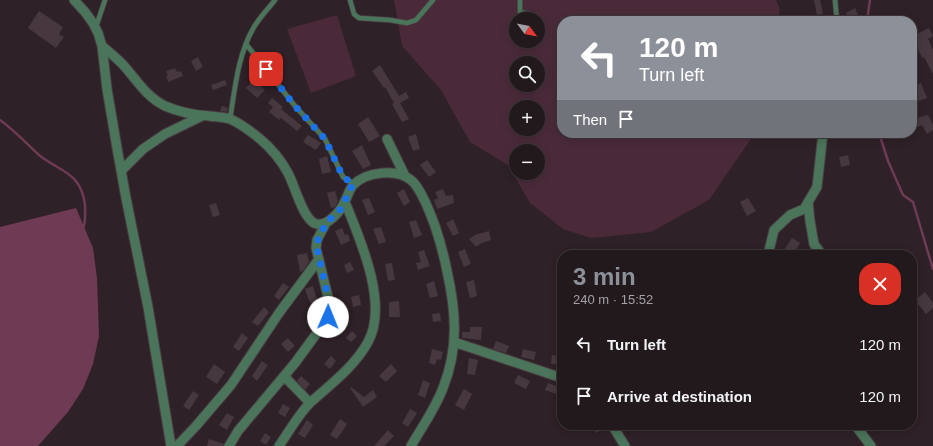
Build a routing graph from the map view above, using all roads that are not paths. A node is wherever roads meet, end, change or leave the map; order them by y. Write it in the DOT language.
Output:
graph roads {
  1 [pos="74,0"];
  2 [pos="105,0"];
  3 [pos="275,0"];
  4 [pos="350,0"];
  5 [pos="433,0"];
  6 [pos="520,0"];
  7 [pos="835,0"];
  8 [pos="520,12"];
  9 [pos="837,16"];
  10 [pos="95,28"];
  11 [pos="246,44"];
  12 [pos="102,46"];
  13 [pos="202,116"];
  14 [pos="230,119"];
  15 [pos="822,138"];
  16 [pos="387,139"];
  17 [pos="121,171"];
  18 [pos="405,176"];
  19 [pos="354,184"];
  20 [pos="808,202"];
  21 [pos="345,206"];
  22 [pos="314,223"];
  23 [pos="326,223"];
  24 [pos="319,234"];
  25 [pos="769,250"];
  26 [pos="818,250"];
  27 [pos="319,259"];
  28 [pos="454,342"];
  29 [pos="284,376"];
  30 [pos="557,376"];
  31 [pos="310,403"];
  32 [pos="615,430"];
  33 [pos="859,430"];
  34 [pos="171,446"];
  35 [pos="177,446"];
  36 [pos="229,446"];
  37 [pos="279,446"];
  38 [pos="411,446"];
  39 [pos="625,446"];
  40 [pos="871,446"];
  1 -- 10 [label="street"];
  2 -- 10 [label="lane"];
  3 -- 11 [label="lane"];
  4 -- 5 [label="lane"];
  6 -- 8 [label="lane"];
  7 -- 9 [label="lane"];
  10 -- 12 [label="street"];
  11 -- 14 [label="lane"];
  11 -- 19 [label="lane"];
  12 -- 13 [label="street"];
  12 -- 17 [label="street"];
  13 -- 14 [label="street"];
  13 -- 17 [label="street"];
  14 -- 22 [label="street"];
  15 -- 20 [label="street"];
  16 -- 18 [label="street"];
  17 -- 34 [label="street"];
  18 -- 19 [label="street"];
  18 -- 28 [label="street"];
  19 -- 21 [label="street"];
  20 -- 25 [label="street"];
  20 -- 26 [label="street"];
  21 -- 23 [label="street"];
  21 -- 31 [label="street"];
  22 -- 23 [label="street"];
  22 -- 24 [label="street"];
  23 -- 24 [label="street"];
  24 -- 27 [label="street"];
  27 -- 29 [label="street"];
  27 -- 35 [label="street"];
  28 -- 30 [label="street"];
  28 -- 38 [label="street"];
  29 -- 31 [label="street"];
  29 -- 36 [label="street"];
  31 -- 37 [label="street"];
  32 -- 39 [label="street"];
  33 -- 40 [label="street"];
}
